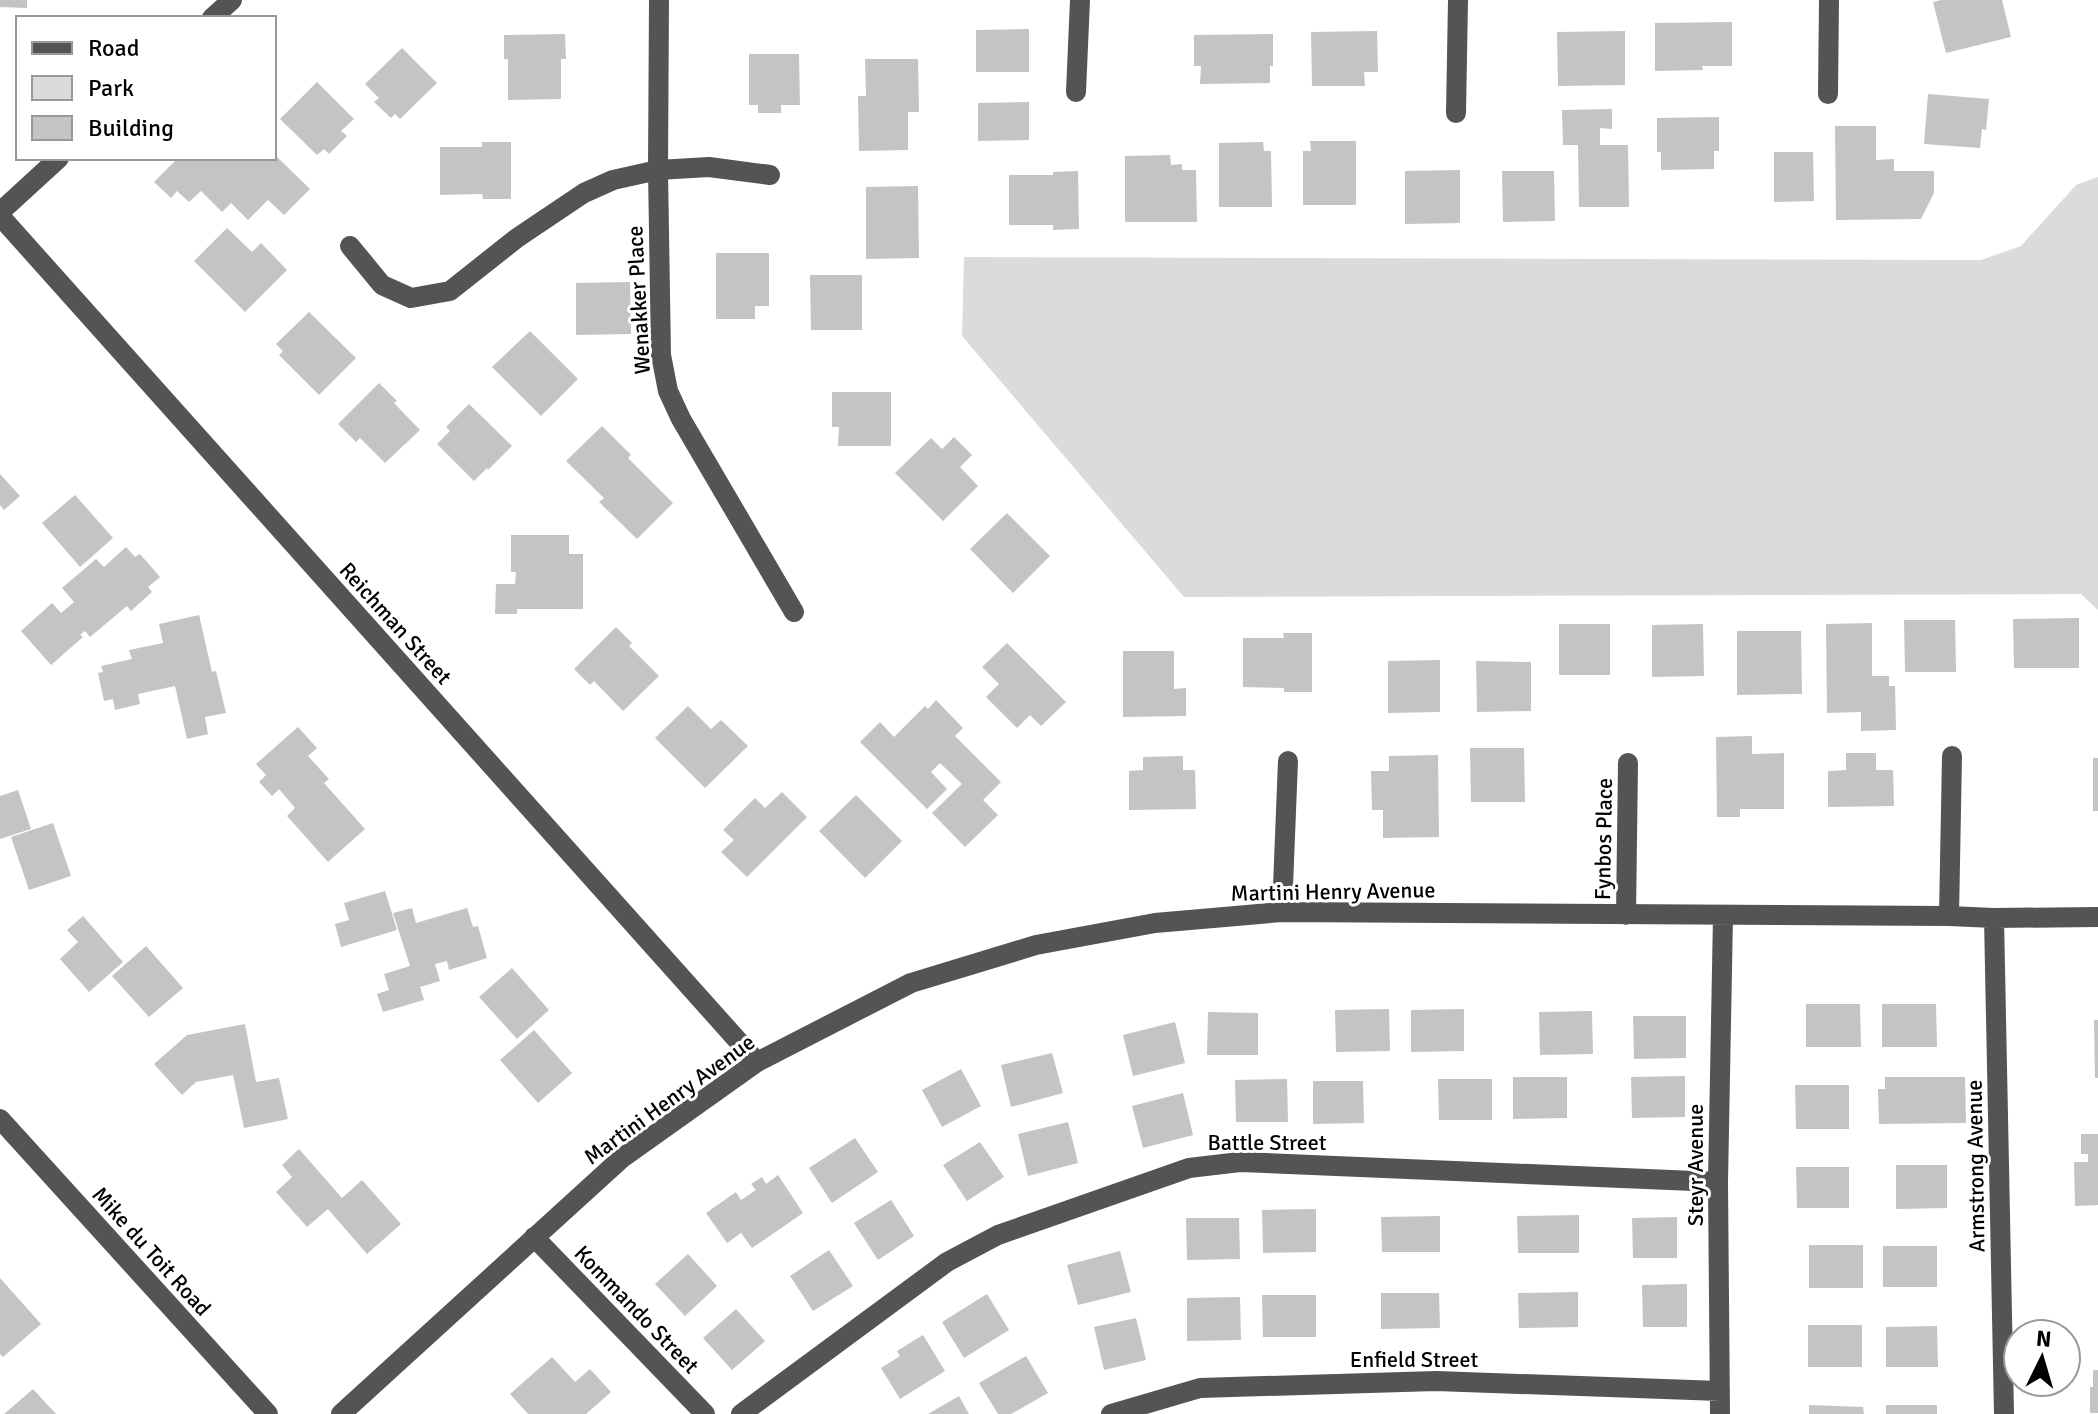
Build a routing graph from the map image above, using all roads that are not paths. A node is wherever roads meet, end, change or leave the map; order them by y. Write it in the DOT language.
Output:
graph roads {
  1 [pos="232,0"];
  2 [pos="659,0"];
  3 [pos="1080,0"];
  4 [pos="1458,0"];
  5 [pos="1829,0"];
  6 [pos="214,16"];
  7 [pos="1076,92"];
  8 [pos="1828,94"];
  9 [pos="1456,113"];
  10 [pos="57,160"];
  11 [pos="658,170"];
  12 [pos="770,175"];
  13 [pos="0,214"];
  14 [pos="350,246"];
  15 [pos="794,612"];
  16 [pos="1952,756"];
  17 [pos="1288,761"];
  18 [pos="1628,763"];
  19 [pos="1282,912"];
  20 [pos="1626,915"];
  21 [pos="1723,916"];
  22 [pos="1949,916"];
  23 [pos="2098,917"];
  24 [pos="1994,918"];
  25 [pos="757,1062"];
  26 [pos="0,1119"];
  27 [pos="1718,1182"];
  28 [pos="534,1237"];
  29 [pos="1720,1391"];
  30 [pos="268,1414"];
  31 [pos="341,1414"];
  32 [pos="705,1414"];
  33 [pos="741,1414"];
  34 [pos="1111,1414"];
  35 [pos="1720,1414"];
  36 [pos="2004,1414"];
  1 -- 6 [label="street"];
  2 -- 11 [label="street, Wenakker Place"];
  3 -- 7 [label="street"];
  4 -- 9 [label="street"];
  5 -- 8 [label="street"];
  10 -- 13 [label="street"];
  11 -- 12 [label="street"];
  11 -- 14 [label="street"];
  11 -- 15 [label="street, Wenakker Place"];
  13 -- 25 [label="street, Reichman Street"];
  16 -- 22 [label="street"];
  17 -- 19 [label="street"];
  18 -- 20 [label="street, Fynbos Place"];
  19 -- 20 [label="street, Martini Henry Avenue"];
  19 -- 25 [label="street, Martini Henry Avenue"];
  20 -- 21 [label="street, Martini Henry Avenue"];
  21 -- 22 [label="street, Martini Henry Avenue"];
  21 -- 27 [label="street, Steyr Avenue"];
  22 -- 24 [label="street, Martini Henry Avenue"];
  23 -- 24 [label="street, Martini Henry Avenue"];
  24 -- 36 [label="street, Armstrong Avenue"];
  25 -- 28 [label="street, Martini Henry Avenue"];
  26 -- 30 [label="street, Mike du Toit Road"];
  27 -- 29 [label="street, Steyr Avenue"];
  27 -- 33 [label="street, Battle Street"];
  28 -- 31 [label="street, Martini Henry Avenue"];
  28 -- 32 [label="street, Kommando Street"];
  29 -- 34 [label="street, Enfield Street"];
  29 -- 35 [label="street, Steyr Avenue"];
}
